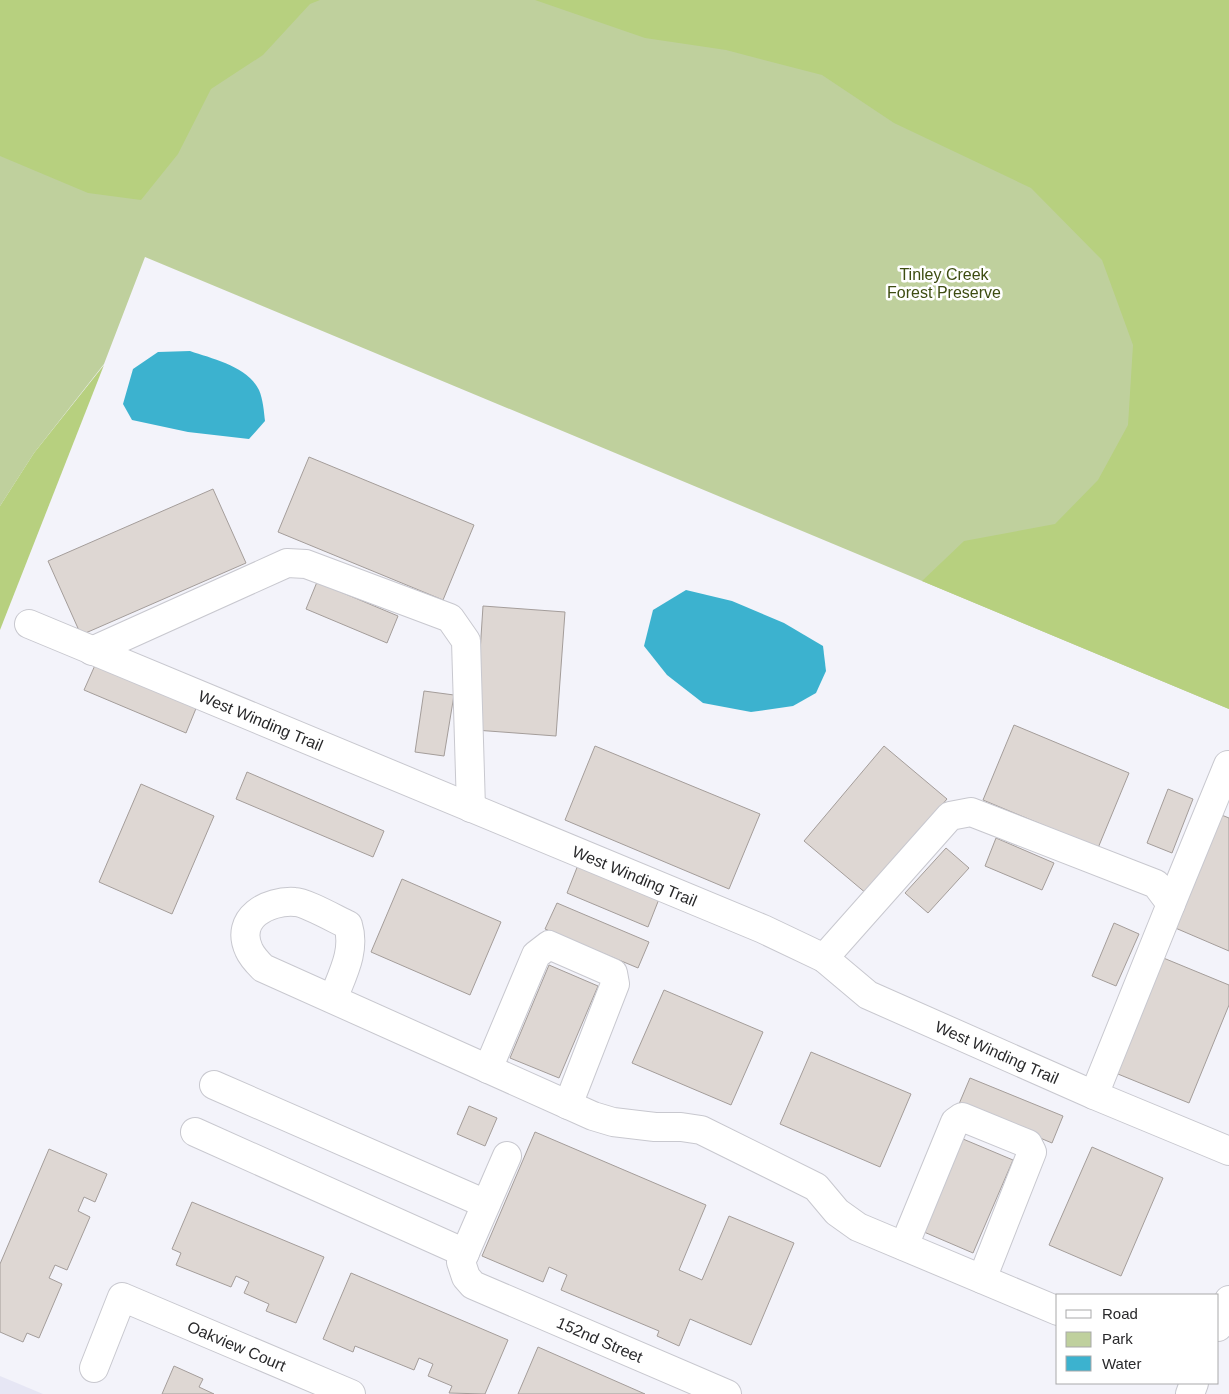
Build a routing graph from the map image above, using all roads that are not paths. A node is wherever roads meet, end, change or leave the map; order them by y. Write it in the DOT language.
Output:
graph roads {
  1 [pos="29,624"];
  2 [pos="92,650"];
  3 [pos="1228,764"];
  4 [pos="471,808"];
  5 [pos="1171,904"];
  6 [pos="824,958"];
  7 [pos="333,999"];
  8 [pos="488,1069"];
  9 [pos="214,1085"];
  10 [pos="1094,1095"];
  11 [pos="568,1105"];
  12 [pos="195,1132"];
  13 [pos="1229,1151"];
  14 [pos="507,1156"];
  15 [pos="486,1204"];
  16 [pos="904,1246"];
  17 [pos="465,1252"];
  18 [pos="982,1279"];
  19 [pos="1229,1300"];
  20 [pos="1056,1310"];
  21 [pos="1219,1325"];
  22 [pos="94,1368"];
  23 [pos="351,1394"];
  24 [pos="726,1394"];
  1 -- 2 [label="street, West Winding Trail"];
  2 -- 4 [label="street, West Winding Trail"];
  2 -- 4 [label="street"];
  3 -- 5 [label="street"];
  4 -- 6 [label="street, West Winding Trail"];
  5 -- 6 [label="street"];
  5 -- 10 [label="street"];
  6 -- 10 [label="street, West Winding Trail"];
  7 -- 8 [label="street"];
  8 -- 11 [label="street"];
  8 -- 11 [label="street"];
  9 -- 15 [label="street"];
  10 -- 13 [label="street, West Winding Trail"];
  11 -- 16 [label="street"];
  12 -- 17 [label="street"];
  14 -- 15 [label="street"];
  15 -- 17 [label="street"];
  16 -- 18 [label="street"];
  16 -- 18 [label="street"];
  17 -- 24 [label="street, 152nd Street"];
  18 -- 20 [label="street"];
  19 -- 21 [label="street"];
  22 -- 23 [label="street, Oakview Court"];
}
